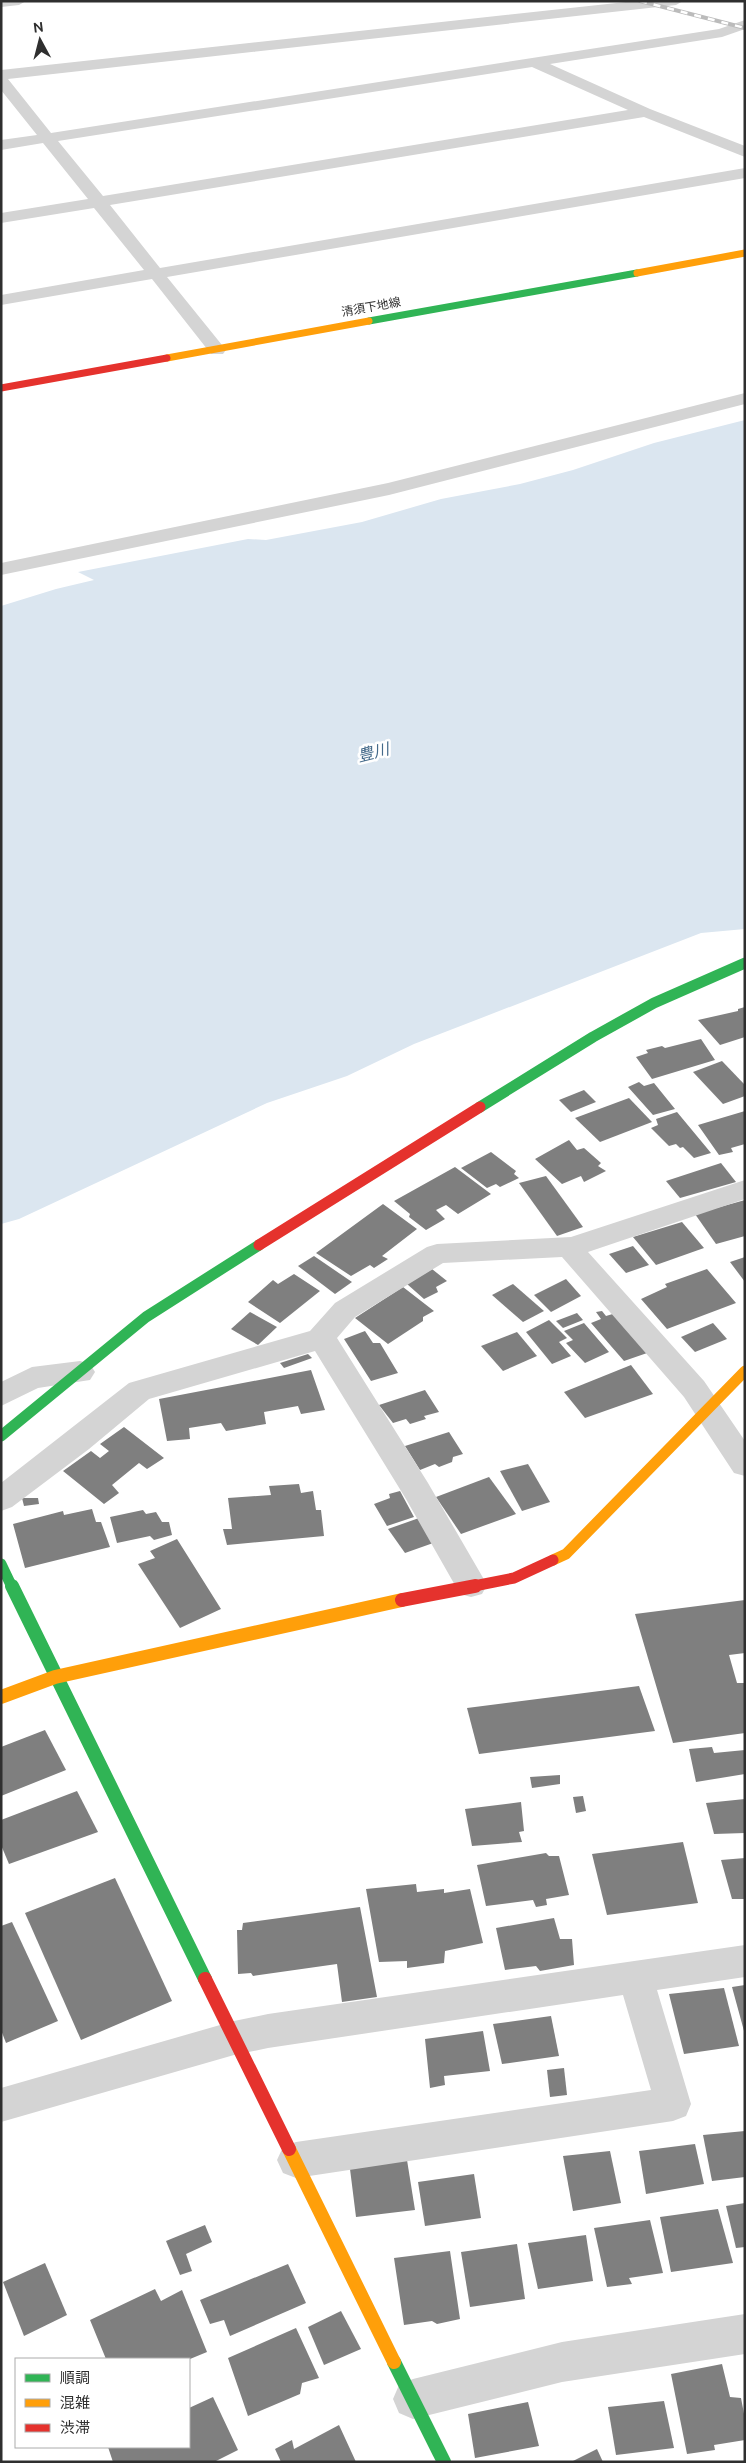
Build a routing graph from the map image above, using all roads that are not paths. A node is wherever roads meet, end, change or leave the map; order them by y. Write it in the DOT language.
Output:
graph roads {
  1 [pos="19,1"];
  2 [pos="676,1"];
  3 [pos="1,3"];
  4 [pos="745,24"];
  5 [pos="722,33"];
  6 [pos="745,40"];
  7 [pos="531,62"];
  8 [pos="1,75"];
  9 [pos="1,80"];
  10 [pos="645,112"];
  11 [pos="49,137"];
  12 [pos="1,144"];
  13 [pos="745,152"];
  14 [pos="745,174"];
  15 [pos="100,203"];
  16 [pos="1,218"];
  17 [pos="745,253"];
  18 [pos="156,273"];
  19 [pos="1,300"];
  20 [pos="217,350"];
  21 [pos="1,388"];
  22 [pos="745,398"];
  23 [pos="1,569"];
  24 [pos="745,964"];
  25 [pos="745,1189"];
  26 [pos="573,1247"];
  27 [pos="320,1339"];
  28 [pos="745,1371"];
  29 [pos="80,1372"];
  30 [pos="1,1395"];
  31 [pos="708,1410"];
  32 [pos="1,1436"];
  33 [pos="745,1464"];
  34 [pos="1,1499"];
  35 [pos="1,1564"];
  36 [pos="471,1585"];
  37 [pos="55,1677"];
  38 [pos="1,1696"];
  39 [pos="745,1961"];
  40 [pos="636,1978"];
  41 [pos="234,2038"];
  42 [pos="1,2105"];
  43 [pos="296,2160"];
  44 [pos="745,2334"];
  45 [pos="413,2399"];
  46 [pos="444,2462"];
  1 -- 3 [label="street"];
  2 -- 8 [label="street"];
  4 -- 5 [label="street"];
  5 -- 6 [label="street"];
  5 -- 7 [label="street"];
  7 -- 10 [label="street"];
  7 -- 11 [label="street"];
  9 -- 11 [label="street"];
  10 -- 13 [label="street"];
  10 -- 15 [label="street"];
  11 -- 12 [label="street"];
  11 -- 15 [label="street"];
  14 -- 18 [label="street"];
  15 -- 16 [label="street"];
  15 -- 18 [label="street"];
  17 -- 20 [label="street, 清須下地線"];
  18 -- 19 [label="street"];
  18 -- 20 [label="street"];
  20 -- 21 [label="street, 清須下地線"];
  22 -- 23 [label="street"];
  24 -- 29 [label="street"];
  25 -- 26 [label="street"];
  26 -- 27 [label="street"];
  26 -- 31 [label="street"];
  27 -- 34 [label="street"];
  27 -- 36 [label="street"];
  28 -- 31 [label="street"];
  29 -- 30 [label="street"];
  29 -- 32 [label="street"];
  31 -- 33 [label="street"];
  31 -- 36 [label="street"];
  35 -- 37 [label="street"];
  36 -- 37 [label="street"];
  37 -- 38 [label="street"];
  37 -- 41 [label="street"];
  39 -- 40 [label="street"];
  40 -- 41 [label="street"];
  40 -- 43 [label="street"];
  41 -- 42 [label="street"];
  41 -- 43 [label="street"];
  43 -- 45 [label="street"];
  44 -- 45 [label="street"];
  45 -- 46 [label="street"];
}
